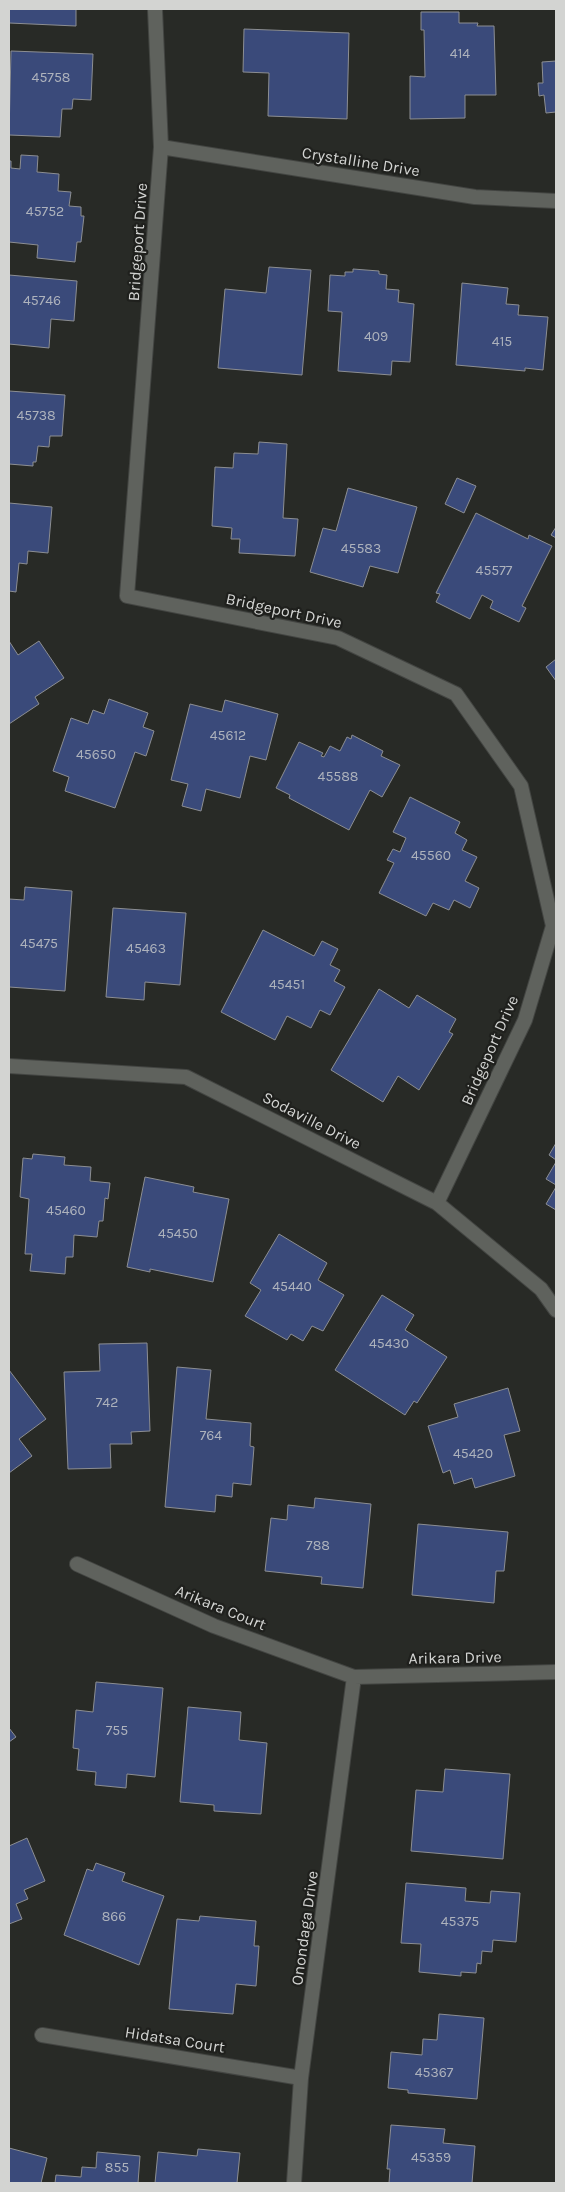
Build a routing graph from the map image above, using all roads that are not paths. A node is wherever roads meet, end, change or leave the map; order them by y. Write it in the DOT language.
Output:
graph roads {
  1 [pos="155,9"];
  2 [pos="161,147"];
  3 [pos="556,201"];
  4 [pos="9,1066"];
  5 [pos="437,1203"];
  6 [pos="556,1310"];
  7 [pos="77,1564"];
  8 [pos="556,1672"];
  9 [pos="354,1677"];
  10 [pos="42,2035"];
  11 [pos="301,2078"];
  12 [pos="294,2183"];
  1 -- 2 [label="street, Bridgeport Drive"];
  2 -- 3 [label="street, Crystalline Drive"];
  2 -- 5 [label="street, Bridgeport Drive"];
  4 -- 5 [label="street, Sodaville Drive"];
  5 -- 6 [label="street, Sodaville Drive"];
  7 -- 9 [label="street, Arikara Court"];
  8 -- 9 [label="street, Arikara Drive"];
  9 -- 11 [label="street, Onondaga Drive"];
  10 -- 11 [label="street, Hidatsa Court"];
  11 -- 12 [label="street, Onondaga Drive"];
}
